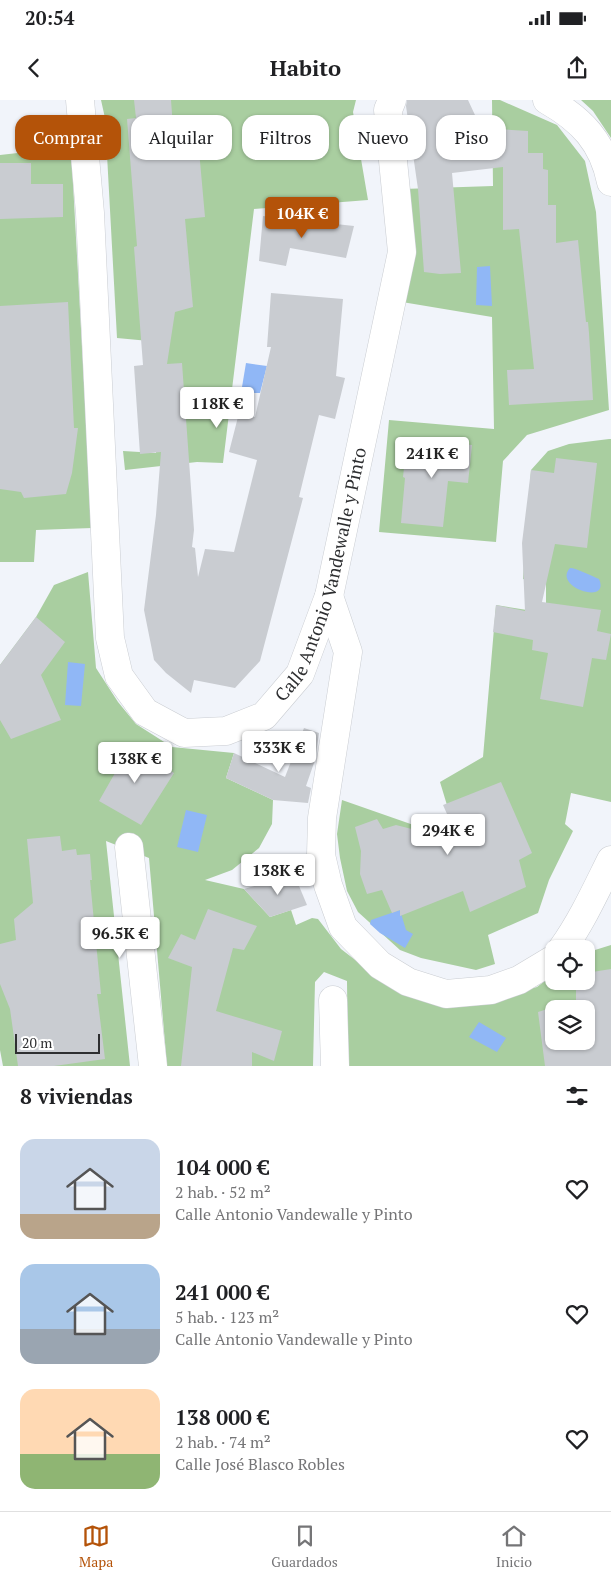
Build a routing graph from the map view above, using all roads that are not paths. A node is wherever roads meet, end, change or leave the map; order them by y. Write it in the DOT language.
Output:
graph roads {
  1 [pos="80,100"];
  2 [pos="392,100"];
  3 [pos="547,100"];
  4 [pos="611,182"];
  5 [pos="329,596"];
  6 [pos="129,847"];
  7 [pos="611,860"];
  8 [pos="569,940"];
  9 [pos="545,964"];
  10 [pos="333,1000"];
  11 [pos="152,1066"];
  12 [pos="335,1066"];
  1 -- 5 [label="street, Calle Antonio Vandewalle y Pinto"];
  2 -- 5 [label="street, Calle Antonio Vandewalle y Pinto"];
  3 -- 4 [label="street"];
  5 -- 9 [label="street"];
  6 -- 11 [label="street"];
  7 -- 8 [label="street"];
  10 -- 12 [label="street"];
}
